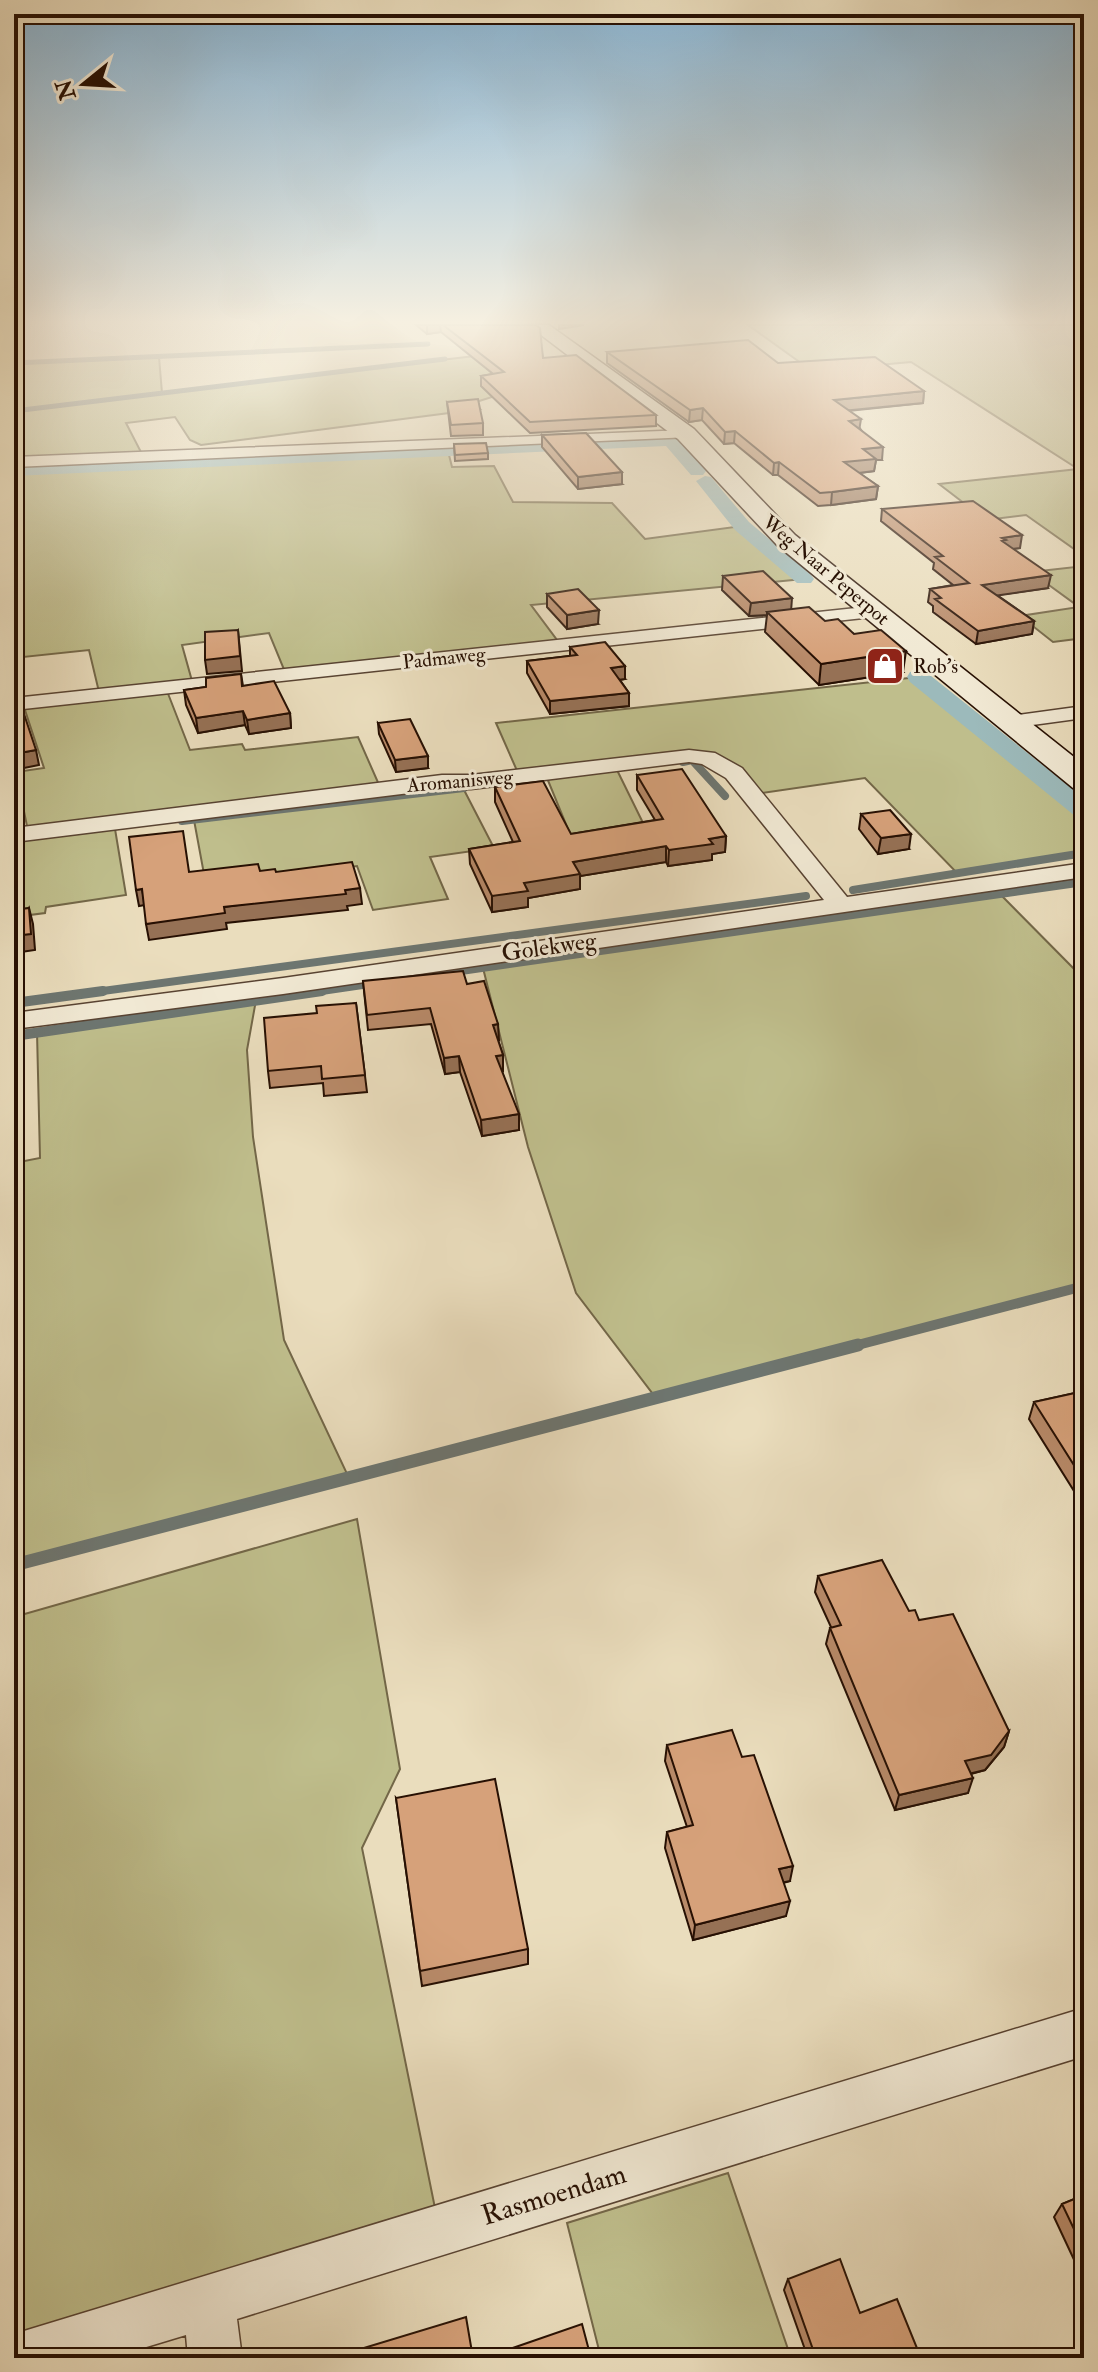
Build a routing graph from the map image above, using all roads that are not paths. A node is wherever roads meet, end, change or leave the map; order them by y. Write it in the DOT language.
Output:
graph roads {
  1 [pos="645,436"];
  2 [pos="688,436"];
  3 [pos="14,462"];
  4 [pos="875,612"];
  5 [pos="14,704"];
  6 [pos="1084,712"];
  7 [pos="1010,722"];
  8 [pos="1084,781"];
  9 [pos="14,835"];
  10 [pos="1084,870"];
  11 [pos="841,905"];
  12 [pos="14,1021"];
  13 [pos="1084,2032"];
  14 [pos="208,2301"];
  15 [pos="24,2358"];
  16 [pos="215,2358"];
  1 -- 3 [label="street"];
  2 -- 4 [label="street, Weg Naar Peperpot"];
  4 -- 5 [label="street, Padmaweg"];
  4 -- 7 [label="street, Weg Naar Peperpot"];
  6 -- 7 [label="street"];
  7 -- 8 [label="street, Weg Naar Peperpot"];
  9 -- 11 [label="street, Aromanisweg"];
  10 -- 11 [label="street, Golekweg"];
  11 -- 12 [label="street, Golekweg"];
  13 -- 14 [label="street, Rasmoendam"];
  14 -- 15 [label="street, Rasmoendam"];
  14 -- 16 [label="street"];
}
